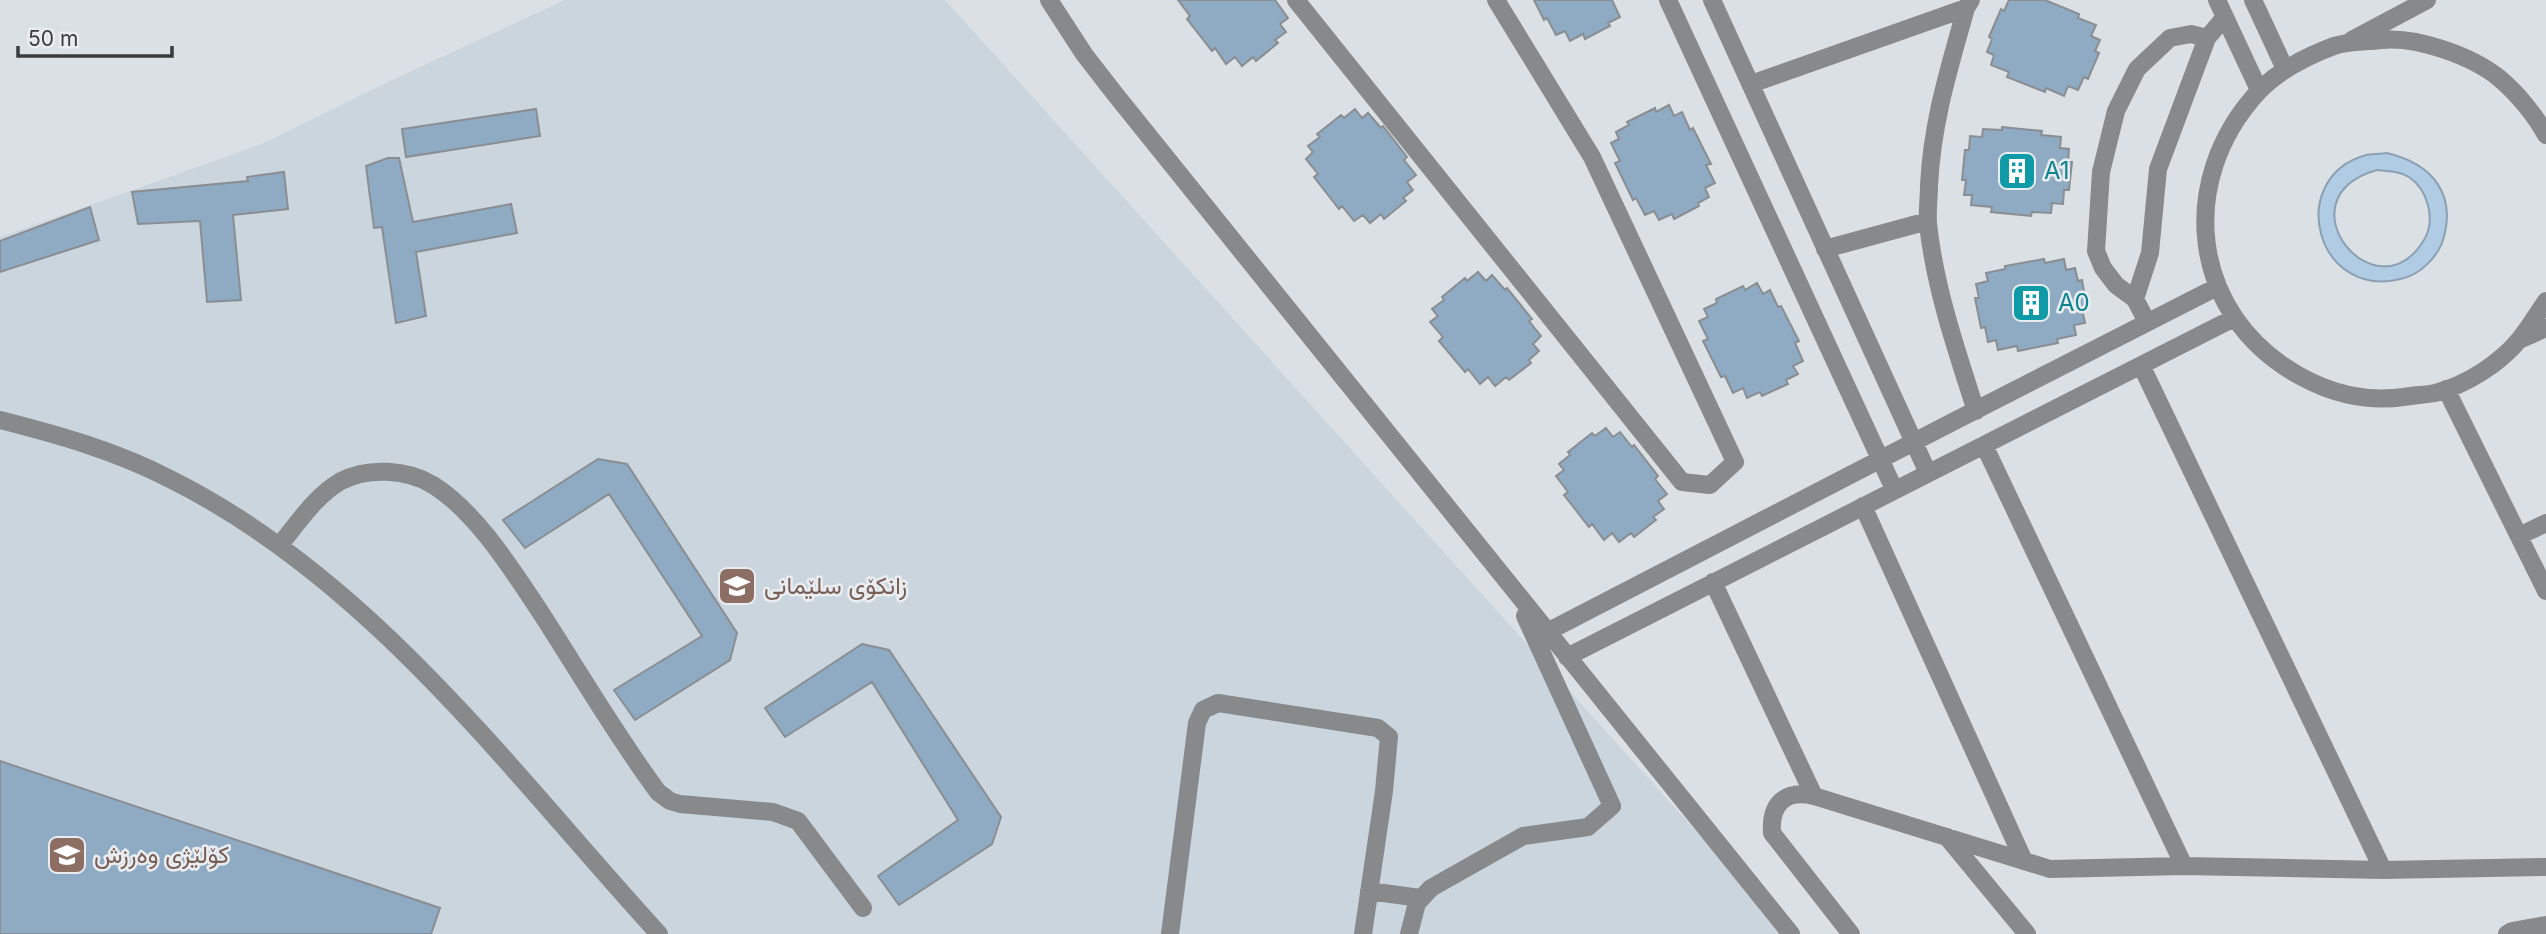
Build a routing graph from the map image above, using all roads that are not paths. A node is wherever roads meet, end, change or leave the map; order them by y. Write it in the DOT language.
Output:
graph roads {
  1 [pos="1049,0"];
  2 [pos="1296,0"];
  3 [pos="1496,0"];
  4 [pos="1668,0"];
  5 [pos="1712,0"];
  6 [pos="2217,0"];
  7 [pos="2253,0"];
  8 [pos="2427,0"];
  9 [pos="1969,4"];
  10 [pos="2225,17"];
  11 [pos="2207,38"];
  12 [pos="2343,45"];
  13 [pos="2285,69"];
  14 [pos="1751,84"];
  15 [pos="2259,90"];
  16 [pos="2543,124"];
  17 [pos="1928,221"];
  18 [pos="1825,249"];
  19 [pos="2217,287"];
  20 [pos="2135,299"];
  21 [pos="2546,301"];
  22 [pos="2234,318"];
  23 [pos="2147,322"];
  24 [pos="2546,328"];
  25 [pos="2519,340"];
  26 [pos="2141,365"];
  27 [pos="2446,389"];
  28 [pos="1976,411"];
  29 [pos="0,420"];
  30 [pos="1912,441"];
  31 [pos="1984,444"];
  32 [pos="1879,458"];
  33 [pos="1928,473"];
  34 [pos="1895,489"];
  35 [pos="1863,506"];
  36 [pos="2546,523"];
  37 [pos="2519,536"];
  38 [pos="279,546"];
  39 [pos="1713,582"];
  40 [pos="1513,590"];
  41 [pos="1626,590"];
  42 [pos="2546,591"];
  43 [pos="1642,619"];
  44 [pos="1547,632"];
  45 [pos="1567,657"];
  46 [pos="1814,796"];
  47 [pos="1947,837"];
  48 [pos="2024,861"];
  49 [pos="2184,866"];
  50 [pos="2546,867"];
  51 [pos="2383,870"];
  52 [pos="1369,891"];
  53 [pos="1420,898"];
  54 [pos="863,908"];
  55 [pos="2546,925"];
  56 [pos="659,934"];
  57 [pos="1170,934"];
  58 [pos="1363,934"];
  59 [pos="1409,934"];
  60 [pos="1791,934"];
  61 [pos="1851,934"];
  62 [pos="2027,934"];
  63 [pos="2507,934"];
  1 -- 40 [label="street"];
  2 -- 3 [label="street"];
  4 -- 32 [label="street"];
  5 -- 14 [label="street"];
  6 -- 10 [label="street"];
  7 -- 13 [label="street"];
  8 -- 12 [label="street"];
  9 -- 14 [label="street"];
  9 -- 17 [label="street"];
  10 -- 11 [label="street"];
  10 -- 15 [label="street"];
  11 -- 20 [label="street"];
  11 -- 20 [label="street"];
  12 -- 13 [label="street"];
  12 -- 16 [label="street"];
  13 -- 15 [label="street"];
  14 -- 18 [label="street"];
  15 -- 19 [label="street"];
  17 -- 18 [label="street"];
  17 -- 28 [label="street"];
  18 -- 30 [label="street"];
  19 -- 22 [label="street"];
  19 -- 23 [label="street"];
  20 -- 23 [label="street"];
  21 -- 25 [label="street"];
  22 -- 26 [label="street"];
  22 -- 27 [label="street"];
  23 -- 28 [label="street"];
  24 -- 25 [label="street"];
  25 -- 27 [label="street"];
  26 -- 31 [label="street"];
  26 -- 51 [label="street"];
  27 -- 37 [label="street"];
  28 -- 30 [label="street"];
  29 -- 38 [label="street"];
  30 -- 32 [label="street"];
  30 -- 33 [label="street"];
  31 -- 33 [label="street"];
  31 -- 49 [label="street"];
  32 -- 34 [label="street"];
  32 -- 41 [label="street"];
  33 -- 34 [label="street"];
  34 -- 35 [label="street"];
  35 -- 39 [label="street"];
  35 -- 48 [label="street"];
  36 -- 37 [label="street"];
  37 -- 42 [label="street"];
  38 -- 54 [label="street"];
  38 -- 56 [label="street"];
  39 -- 43 [label="street"];
  39 -- 46 [label="street"];
  40 -- 44 [label="street"];
  40 -- 53 [label="street"];
  41 -- 43 [label="street"];
  41 -- 44 [label="street"];
  43 -- 45 [label="street"];
  44 -- 45 [label="street"];
  45 -- 60 [label="street"];
  46 -- 47 [label="street"];
  46 -- 61 [label="street"];
  47 -- 48 [label="street"];
  47 -- 62 [label="street"];
  48 -- 49 [label="street"];
  49 -- 51 [label="street"];
  50 -- 51 [label="street"];
  52 -- 53 [label="street"];
  52 -- 57 [label="street"];
  52 -- 58 [label="street"];
  53 -- 59 [label="street"];
  55 -- 63 [label="street"];
}
